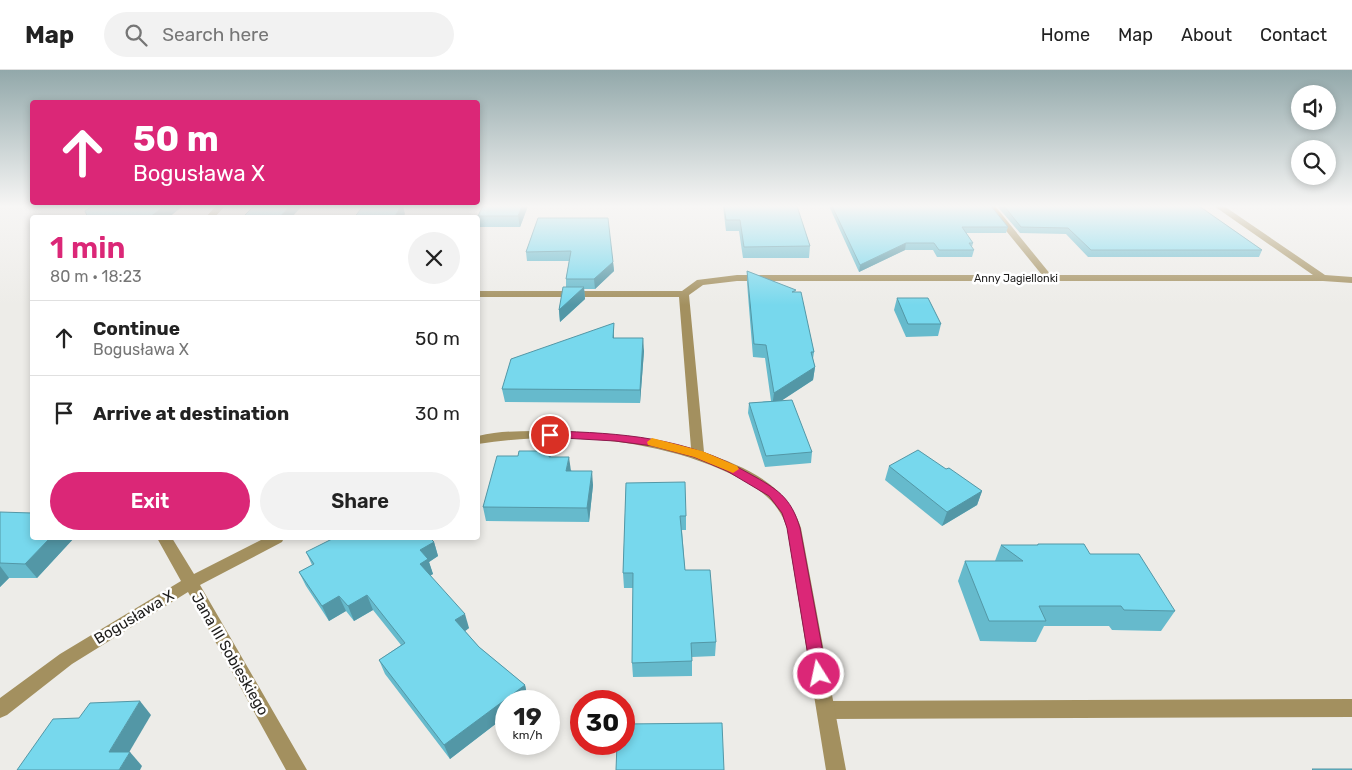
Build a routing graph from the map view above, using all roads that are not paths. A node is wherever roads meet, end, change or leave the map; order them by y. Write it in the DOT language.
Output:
graph roads {
  1 [pos="1016,239"];
  2 [pos="1266,239"];
  3 [pos="1048,278"];
  4 [pos="1323,278"];
  5 [pos="1352,280"];
  6 [pos="480,294"];
  7 [pos="684,294"];
  8 [pos="480,440"];
  9 [pos="698,454"];
  10 [pos="166,540"];
  11 [pos="272,540"];
  12 [pos="190,583"];
  13 [pos="1352,708"];
  14 [pos="0,709"];
  15 [pos="826,710"];
  16 [pos="297,770"];
  17 [pos="836,770"];
  1 -- 3 [label="street"];
  2 -- 4 [label="street"];
  3 -- 4 [label="street, Anny Jagiellonki"];
  3 -- 7 [label="street, Anny Jagiellonki"];
  4 -- 5 [label="street, Anny Jagiellonki"];
  6 -- 7 [label="street"];
  7 -- 9 [label="street"];
  8 -- 9 [label="street"];
  9 -- 15 [label="street"];
  10 -- 12 [label="street, Jana III Sobieskiego"];
  11 -- 12 [label="street, Bogusława X"];
  12 -- 14 [label="street, Bogusława X"];
  12 -- 16 [label="street, Jana III Sobieskiego"];
  13 -- 15 [label="street"];
  15 -- 17 [label="street"];
}
